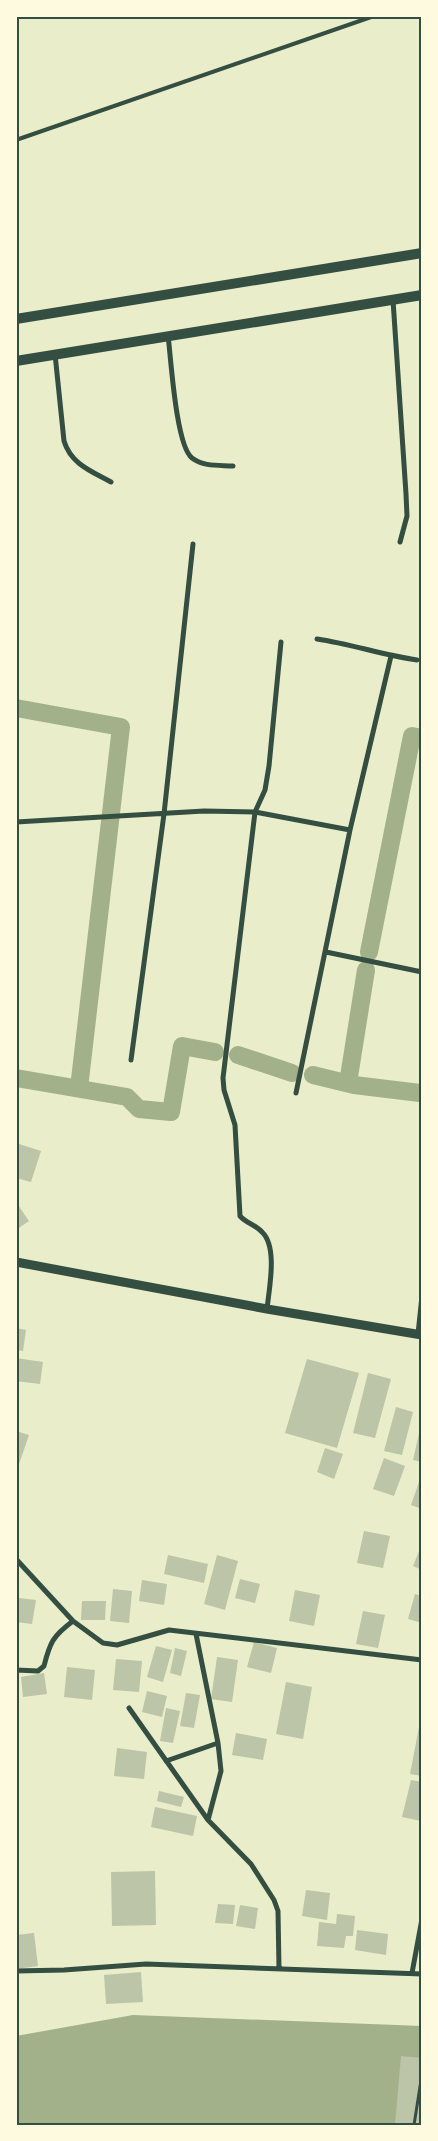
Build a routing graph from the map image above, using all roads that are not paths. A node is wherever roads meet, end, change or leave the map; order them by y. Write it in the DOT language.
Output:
graph roads {
  1 [pos="374,16"];
  2 [pos="16,140"];
  3 [pos="422,253"];
  4 [pos="422,295"];
  5 [pos="393,300"];
  6 [pos="16,319"];
  7 [pos="168,335"];
  8 [pos="55,354"];
  9 [pos="16,360"];
  10 [pos="233,466"];
  11 [pos="111,482"];
  12 [pos="400,542"];
  13 [pos="193,544"];
  14 [pos="317,639"];
  15 [pos="281,642"];
  16 [pos="391,656"];
  17 [pos="417,660"];
  18 [pos="255,812"];
  19 [pos="164,814"];
  20 [pos="16,822"];
  21 [pos="350,830"];
  22 [pos="326,952"];
  23 [pos="422,972"];
  24 [pos="131,1060"];
  25 [pos="296,1093"];
  26 [pos="16,1262"];
  27 [pos="422,1296"];
  28 [pos="267,1309"];
  29 [pos="420,1335"];
  30 [pos="16,1559"];
  31 [pos="73,1621"];
  32 [pos="196,1634"];
  33 [pos="422,1660"];
  34 [pos="16,1670"];
  35 [pos="129,1708"];
  36 [pos="218,1743"];
  37 [pos="166,1760"];
  38 [pos="208,1820"];
  39 [pos="422,1919"];
  40 [pos="279,1968"];
  41 [pos="16,1971"];
  42 [pos="412,1973"];
  43 [pos="422,1974"];
  1 -- 2 [label="lane"];
  3 -- 6 [label="main road"];
  4 -- 5 [label="main road"];
  5 -- 7 [label="main road"];
  5 -- 12 [label="street"];
  7 -- 8 [label="main road"];
  7 -- 10 [label="street"];
  8 -- 9 [label="main road"];
  8 -- 11 [label="street"];
  13 -- 19 [label="street"];
  14 -- 16 [label="street"];
  15 -- 18 [label="street"];
  16 -- 17 [label="street"];
  16 -- 21 [label="street"];
  18 -- 19 [label="street"];
  18 -- 21 [label="street"];
  18 -- 28 [label="street"];
  19 -- 20 [label="street"];
  19 -- 24 [label="street"];
  21 -- 22 [label="street"];
  22 -- 23 [label="street"];
  22 -- 25 [label="street"];
  26 -- 28 [label="street"];
  27 -- 29 [label="street"];
  28 -- 29 [label="street"];
  30 -- 31 [label="street"];
  31 -- 32 [label="street"];
  31 -- 34 [label="street"];
  32 -- 33 [label="street"];
  32 -- 36 [label="street"];
  35 -- 37 [label="street"];
  36 -- 37 [label="street"];
  36 -- 38 [label="street"];
  37 -- 38 [label="street"];
  38 -- 40 [label="street"];
  39 -- 42 [label="street"];
  40 -- 41 [label="street"];
  40 -- 42 [label="street"];
  42 -- 43 [label="street"];
}
